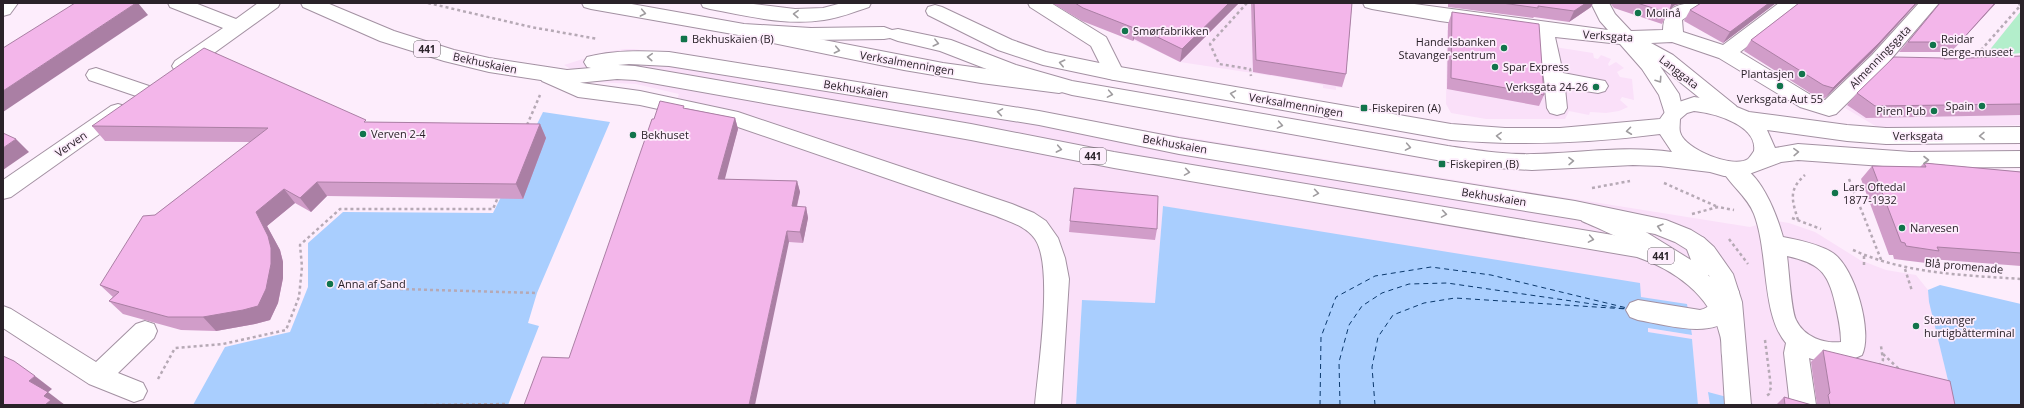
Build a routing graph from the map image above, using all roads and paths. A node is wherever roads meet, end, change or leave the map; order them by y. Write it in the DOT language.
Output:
graph roads {
  1 [pos="9,3"];
  2 [pos="177,3"];
  3 [pos="271,3"];
  4 [pos="310,3"];
  5 [pos="590,3"];
  6 [pos="710,3"];
  7 [pos="862,3"];
  8 [pos="870,3"];
  9 [pos="1037,3"];
  10 [pos="1247,3"];
  11 [pos="1372,3"];
  12 [pos="1600,3"];
  13 [pos="1695,3"];
  14 [pos="1791,3"];
  15 [pos="1930,3"];
  16 [pos="2017,3"];
  17 [pos="198,7"];
  18 [pos="934,7"];
  19 [pos="3,10"];
  20 [pos="236,26"];
  21 [pos="1544,29"];
  22 [pos="744,30"];
  23 [pos="891,34"];
  24 [pos="1673,36"];
  25 [pos="1627,38"];
  26 [pos="1726,53"];
  27 [pos="1989,59"];
  28 [pos="1879,60"];
  29 [pos="1901,60"];
  30 [pos="635,73"];
  31 [pos="1114,73"];
  32 [pos="96,75"];
  33 [pos="549,76"];
  34 [pos="1251,78"];
  35 [pos="1554,79"];
  36 [pos="158,83"];
  37 [pos="1598,86"];
  38 [pos="1072,88"];
  39 [pos="540,94"];
  40 [pos="1557,108"];
  41 [pos="1829,109"];
  42 [pos="1737,115"];
  43 [pos="1671,119"];
  44 [pos="525,130"];
  45 [pos="2021,135"];
  46 [pos="1179,146"];
  47 [pos="2021,158"];
  48 [pos="1708,165"];
  49 [pos="1747,167"];
  50 [pos="1847,172"];
  51 [pos="1636,179"];
  52 [pos="1662,181"];
  53 [pos="1588,189"];
  54 [pos="3,191"];
  55 [pos="499,195"];
  56 [pos="1718,207"];
  57 [pos="1575,210"];
  58 [pos="1696,244"];
  59 [pos="1774,244"];
  60 [pos="1882,263"];
  61 [pos="1686,269"];
  62 [pos="2021,279"];
  63 [pos="400,289"];
  64 [pos="1912,291"];
  65 [pos="537,293"];
  66 [pos="1725,300"];
  67 [pos="1638,310"];
  68 [pos="3,316"];
  69 [pos="145,332"];
  70 [pos="1798,341"];
  71 [pos="1883,354"];
  72 [pos="1905,374"];
  73 [pos="98,376"];
  74 [pos="145,388"];
  75 [pos="508,404"];
  76 [pos="424,405"];
  77 [pos="1048,405"];
  78 [pos="1738,405"];
  79 [pos="1803,405"];
  1 -- 19 [label="main road"];
  2 -- 17 [label="main road"];
  3 -- 20 [label="main road, Verven"];
  4 -- 33 [label="main road, Bekhuskaien / 441"];
  5 -- 22 [label="main road, Verksalmenningen, one-way"];
  7 -- 6 [label="main road, one-way"];
  8 -- 23 [label="main road"];
  9 -- 31 [label="main road"];
  10 -- 34 [label="path"];
  11 -- 21 [label="main road, Verksgata"];
  12 -- 25 [label="main road, Langgata"];
  13 -- 24 [label="main road"];
  14 -- 26 [label="main road"];
  15 -- 28 [label="main road, Almenningsgata"];
  16 -- 27 [label="path"];
  17 -- 20 [label="main road"];
  18 -- 23 [label="main road"];
  31 -- 18 [label="main road, Verksalmenningen, one-way"];
  20 -- 36 [label="main road, Verven"];
  21 -- 25 [label="main road, Verksgata"];
  21 -- 35 [label="main road"];
  22 -- 23 [label="main road, Verksalmenningen"];
  22 -- 38 [label="main road, Verksalmenningen, one-way"];
  23 -- 38 [label="main road, Verksalmenningen, one-way"];
  24 -- 25 [label="main road, Verksgata"];
  24 -- 26 [label="main road, Verksgata"];
  25 -- 42 [label="main road, Langgata"];
  25 -- 43 [label="main road, Langgata, one-way"];
  26 -- 41 [label="main road, Verksgata"];
  28 -- 29 [label="main road"];
  28 -- 41 [label="main road, Almenningsgata"];
  30 -- 33 [label="main road, Bekhuskaien / 441"];
  30 -- 46 [label="main road"];
  30 -- 61 [label="main road, Bekhuskaien / 441, one-way"];
  43 -- 31 [label="main road, Verksalmenningen, one-way"];
  32 -- 36 [label="main road"];
  46 -- 33 [label="main road, Bekhuskaien / 441, one-way"];
  33 -- 77 [label="main road, Bekhuskaien"];
  35 -- 37 [label="main road"];
  35 -- 40 [label="main road"];
  36 -- 54 [label="main road, Verven"];
  38 -- 48 [label="main road, Verksalmenningen, one-way"];
  39 -- 44 [label="path"];
  42 -- 43 [label="main road"];
  45 -- 42 [label="main road, Verksgata, one-way"];
  42 -- 49 [label="main road"];
  43 -- 48 [label="main road"];
  46 -- 57 [label="main road, Bekhuskaien / 441"];
  49 -- 47 [label="main road, one-way"];
  48 -- 49 [label="main road"];
  49 -- 59 [label="main road"];
  50 -- 60 [label="path"];
  51 -- 53 [label="path"];
  52 -- 56 [label="path"];
  55 -- 74 [label="path"];
  58 -- 57 [label="main road, Bekhuskaien / 441, one-way"];
  57 -- 61 [label="main road"];
  58 -- 61 [label="main road"];
  58 -- 66 [label="main road, Bekhuskaien / 441"];
  59 -- 70 [label="main road"];
  59 -- 70 [label="main road"];
  61 -- 66 [label="main road, Bekhuskaien / 441"];
  62 -- 64 [label="path, Blå promenade"];
  63 -- 65 [label="path"];
  66 -- 67 [label="main road"];
  66 -- 78 [label="main road, Bekhuskaien / 441"];
  68 -- 73 [label="main road"];
  69 -- 73 [label="main road"];
  70 -- 79 [label="main road"];
  71 -- 72 [label="path"];
  73 -- 74 [label="main road"];
  75 -- 76 [label="path"];
}
